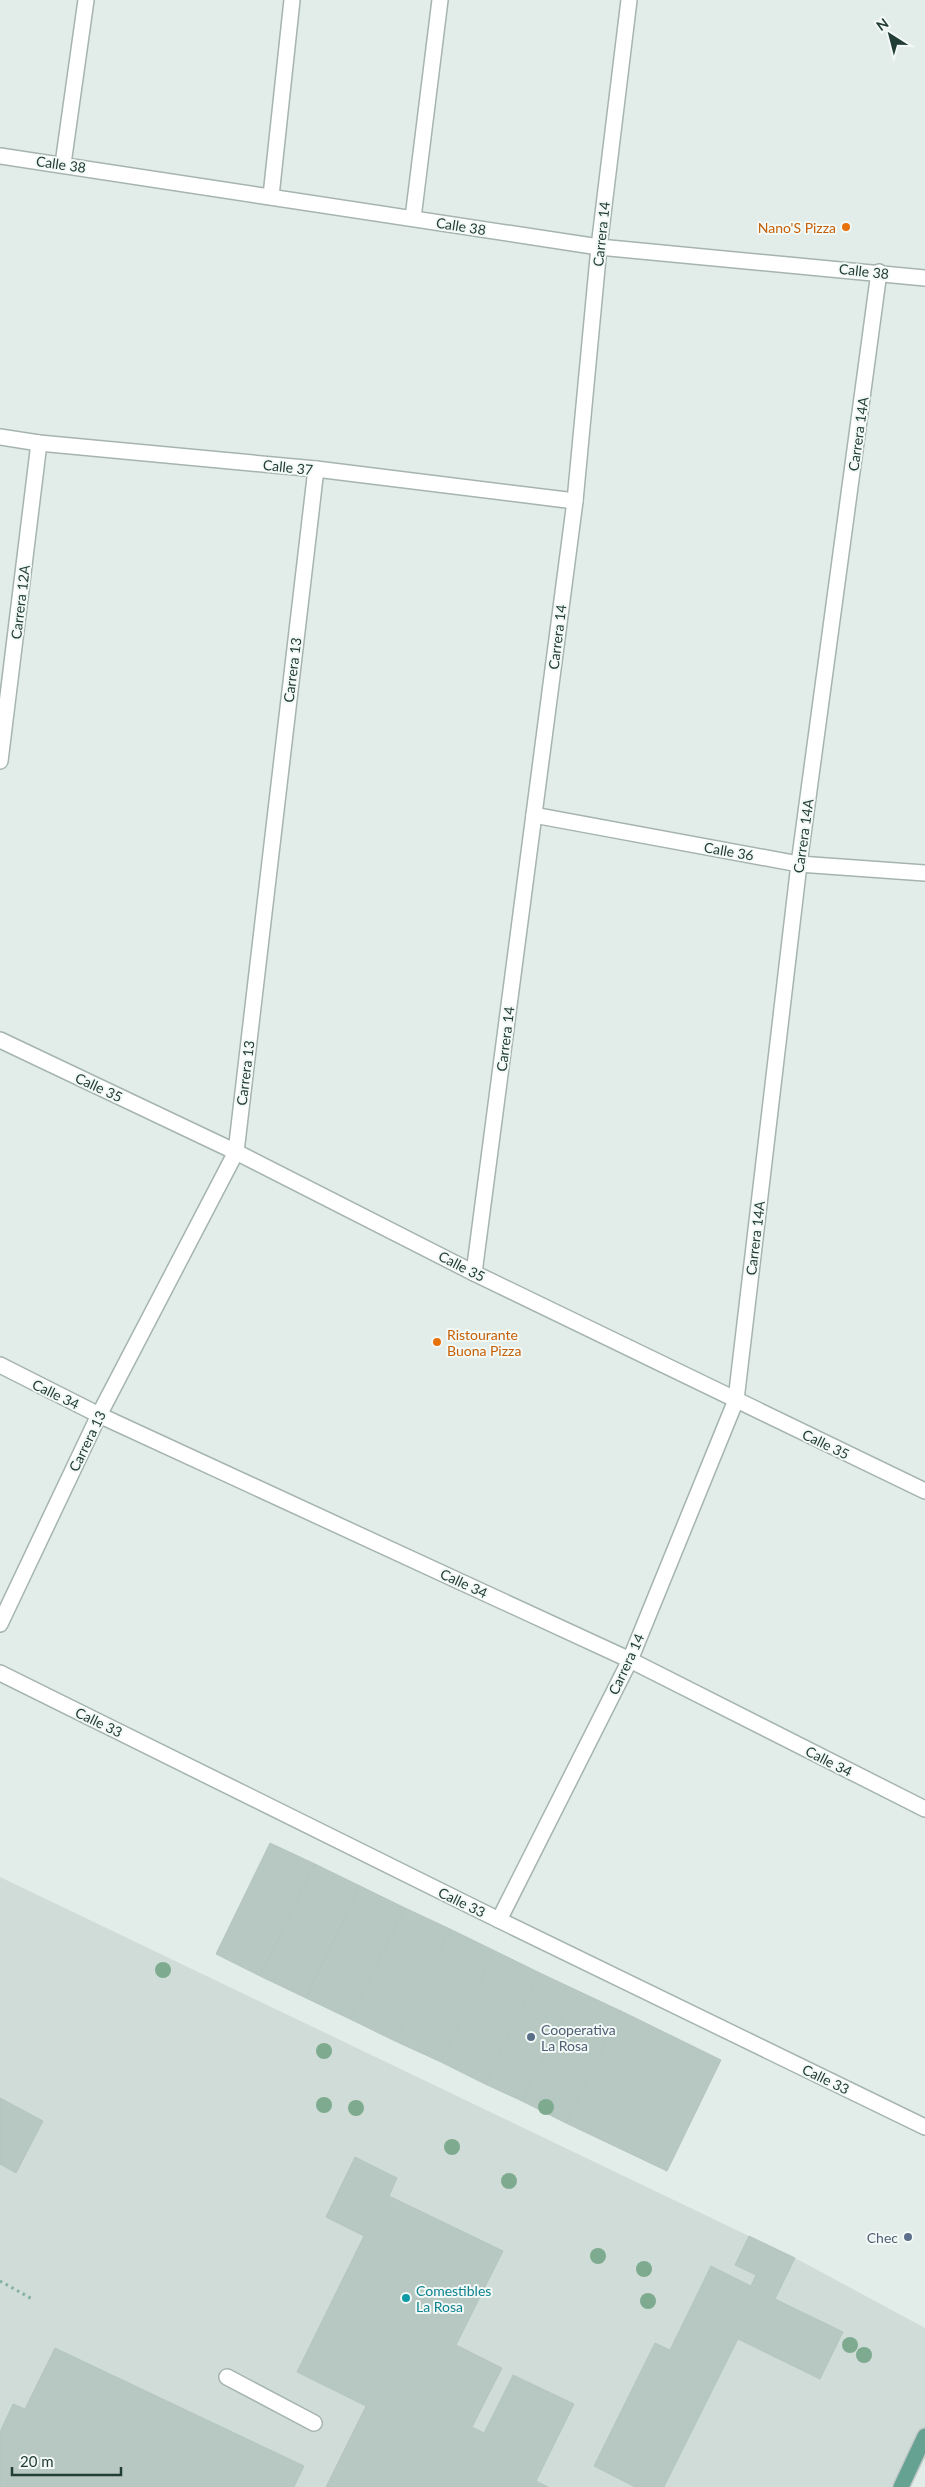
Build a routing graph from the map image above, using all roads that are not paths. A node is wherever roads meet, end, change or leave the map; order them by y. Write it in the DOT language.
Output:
graph roads {
  1 [pos="86,0"];
  2 [pos="292,0"];
  3 [pos="440,0"];
  4 [pos="629,0"];
  5 [pos="0,156"];
  6 [pos="63,164"];
  7 [pos="271,196"];
  8 [pos="414,218"];
  9 [pos="599,247"];
  10 [pos="880,272"];
  11 [pos="925,278"];
  12 [pos="0,437"];
  13 [pos="39,443"];
  14 [pos="316,469"];
  15 [pos="575,501"];
  16 [pos="0,761"];
  17 [pos="534,816"];
  18 [pos="799,864"];
  19 [pos="925,873"];
  20 [pos="0,1040"];
  21 [pos="236,1152"];
  22 [pos="474,1273"];
  23 [pos="0,1366"];
  24 [pos="736,1400"];
  25 [pos="99,1415"];
  26 [pos="925,1491"];
  27 [pos="0,1624"];
  28 [pos="630,1660"];
  29 [pos="0,1673"];
  30 [pos="925,1809"];
  31 [pos="499,1920"];
  32 [pos="925,2127"];
  33 [pos="228,2377"];
  34 [pos="314,2423"];
  35 [pos="925,2436"];
  36 [pos="901,2487"];
  1 -- 6 [label="street"];
  2 -- 7 [label="street"];
  3 -- 8 [label="street"];
  4 -- 9 [label="street, Carrera 14"];
  5 -- 6 [label="street, Calle 38"];
  6 -- 7 [label="street, Calle 38"];
  7 -- 8 [label="street, Calle 38"];
  8 -- 9 [label="street, Calle 38"];
  9 -- 10 [label="street, Calle 38"];
  9 -- 15 [label="street, Carrera 14"];
  10 -- 11 [label="street, Calle 38"];
  10 -- 18 [label="street, Carrera 14A"];
  12 -- 13 [label="street, Calle 37"];
  13 -- 14 [label="street, Calle 37"];
  13 -- 16 [label="street, Carrera 12A"];
  14 -- 15 [label="street, Calle 37"];
  14 -- 21 [label="street, Carrera 13"];
  15 -- 17 [label="street, Carrera 14"];
  17 -- 18 [label="street, Calle 36"];
  17 -- 22 [label="street, Carrera 14"];
  18 -- 19 [label="street, Calle 36"];
  18 -- 24 [label="street, Carrera 14A"];
  20 -- 21 [label="street, Calle 35"];
  21 -- 22 [label="street, Calle 35"];
  21 -- 25 [label="street, Carrera 13"];
  22 -- 24 [label="street, Calle 35"];
  23 -- 25 [label="street, Calle 34"];
  24 -- 26 [label="street, Calle 35"];
  24 -- 28 [label="street, Carrera 14"];
  25 -- 27 [label="street, Carrera 13"];
  25 -- 28 [label="street, Calle 34"];
  28 -- 30 [label="street, Calle 34"];
  28 -- 31 [label="street, Carrera 14"];
  29 -- 31 [label="street, Calle 33"];
  31 -- 32 [label="street, Calle 33"];
  33 -- 34 [label="street"];
  35 -- 36 [label="main road"];
}
